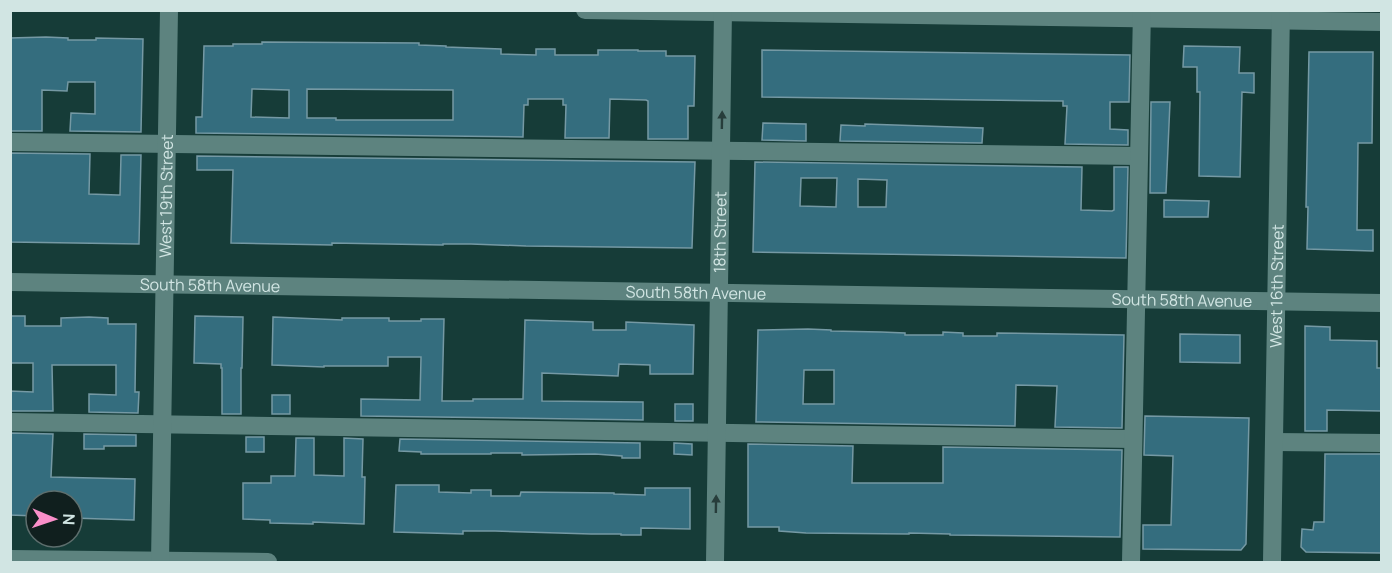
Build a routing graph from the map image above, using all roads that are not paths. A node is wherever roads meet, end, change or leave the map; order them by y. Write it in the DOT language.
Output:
graph roads {
  1 [pos="169,10"];
  2 [pos="585,10"];
  3 [pos="723,11"];
  4 [pos="1142,14"];
  5 [pos="1281,15"];
  6 [pos="1382,22"];
  7 [pos="10,142"];
  8 [pos="167,144"];
  9 [pos="721,151"];
  10 [pos="1139,156"];
  11 [pos="10,282"];
  12 [pos="165,284"];
  13 [pos="1382,287"];
  14 [pos="719,293"];
  15 [pos="1136,299"];
  16 [pos="1276,301"];
  17 [pos="1381,303"];
  18 [pos="10,422"];
  19 [pos="162,424"];
  20 [pos="717,433"];
  21 [pos="1133,440"];
  22 [pos="1274,442"];
  23 [pos="1382,443"];
  24 [pos="10,559"];
  25 [pos="160,562"];
  26 [pos="268,562"];
  27 [pos="715,562"];
  28 [pos="1131,562"];
  29 [pos="1272,562"];
  1 -- 8 [label="street, West 19th Street"];
  2 -- 3 [label="street"];
  3 -- 4 [label="street"];
  9 -- 3 [label="street, 18th Street, one-way"];
  4 -- 5 [label="street"];
  4 -- 10 [label="street"];
  5 -- 6 [label="street"];
  5 -- 16 [label="street, West 16th Street"];
  7 -- 8 [label="street"];
  8 -- 9 [label="street"];
  8 -- 12 [label="street, West 19th Street"];
  9 -- 10 [label="street"];
  9 -- 14 [label="street, 18th Street"];
  10 -- 15 [label="street"];
  11 -- 12 [label="street, South 58th Avenue"];
  12 -- 14 [label="street, South 58th Avenue"];
  12 -- 19 [label="street, West 19th Street"];
  13 -- 17 [label="street"];
  14 -- 15 [label="street, South 58th Avenue"];
  14 -- 20 [label="street, 18th Street"];
  15 -- 16 [label="street, South 58th Avenue"];
  15 -- 21 [label="street"];
  16 -- 17 [label="street, South 58th Avenue"];
  16 -- 22 [label="street, West 16th Street"];
  18 -- 19 [label="street"];
  19 -- 20 [label="street"];
  19 -- 25 [label="street, West 19th Street"];
  20 -- 21 [label="street"];
  27 -- 20 [label="street, 18th Street, one-way"];
  21 -- 28 [label="street"];
  22 -- 23 [label="street"];
  22 -- 29 [label="street, West 16th Street"];
  24 -- 25 [label="street"];
  25 -- 26 [label="street"];
}
